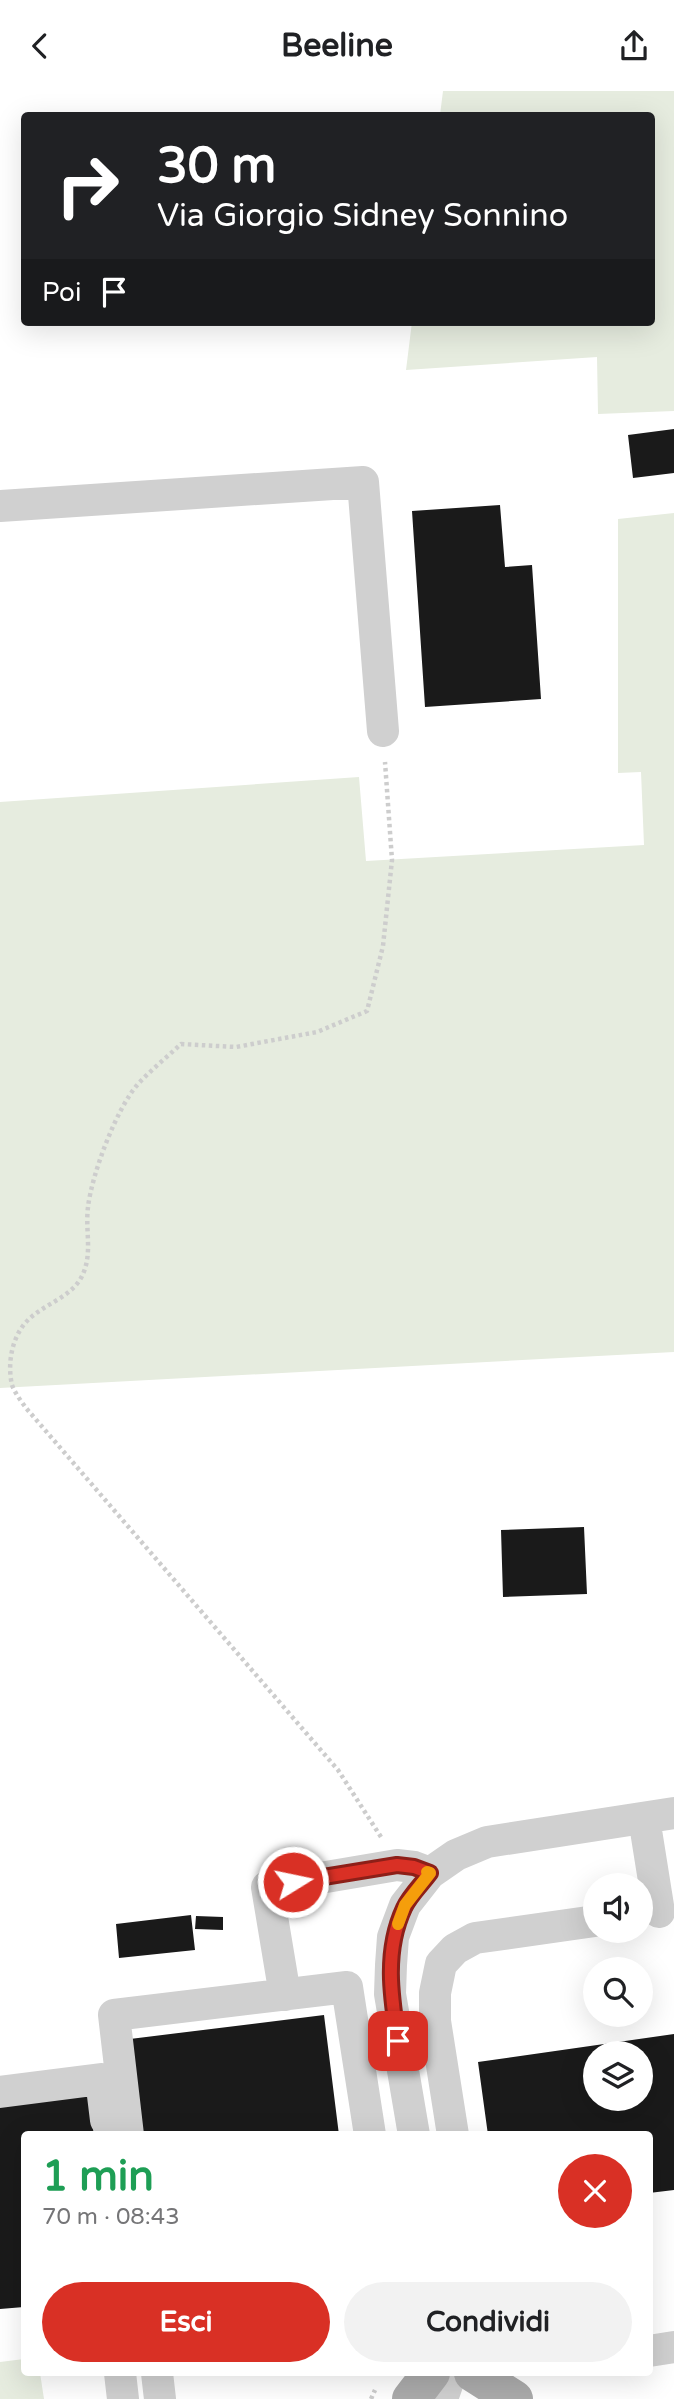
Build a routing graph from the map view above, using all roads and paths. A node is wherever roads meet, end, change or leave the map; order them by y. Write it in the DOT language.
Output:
graph roads {
  1 [pos="0,506"];
  2 [pos="383,731"];
  3 [pos="659,1816"];
  4 [pos="397,1865"];
  5 [pos="430,1873"];
  6 [pos="658,1912"];
  7 [pos="583,1923"];
  8 [pos="285,1995"];
  9 [pos="0,2092"];
  10 [pos="108,2131"];
  11 [pos="128,2131"];
  12 [pos="369,2131"];
  13 [pos="413,2131"];
  14 [pos="452,2131"];
  15 [pos="674,2347"];
  16 [pos="653,2350"];
  17 [pos="120,2376"];
  18 [pos="157,2376"];
  19 [pos="429,2376"];
  20 [pos="450,2376"];
  21 [pos="478,2376"];
  22 [pos="123,2399"];
  23 [pos="160,2399"];
  24 [pos="411,2399"];
  25 [pos="442,2399"];
  26 [pos="514,2399"];
  1 -- 2 [label="street"];
  2 -- 4 [label="path"];
  3 -- 5 [label="street"];
  3 -- 6 [label="street"];
  4 -- 5 [label="street"];
  4 -- 8 [label="street"];
  5 -- 13 [label="street"];
  7 -- 14 [label="street"];
  8 -- 11 [label="street"];
  8 -- 12 [label="street"];
  9 -- 10 [label="street"];
  15 -- 16 [label="street"];
  17 -- 22 [label="street"];
  18 -- 23 [label="street"];
  19 -- 24 [label="main road"];
  20 -- 25 [label="street"];
  21 -- 26 [label="main road"];
}
